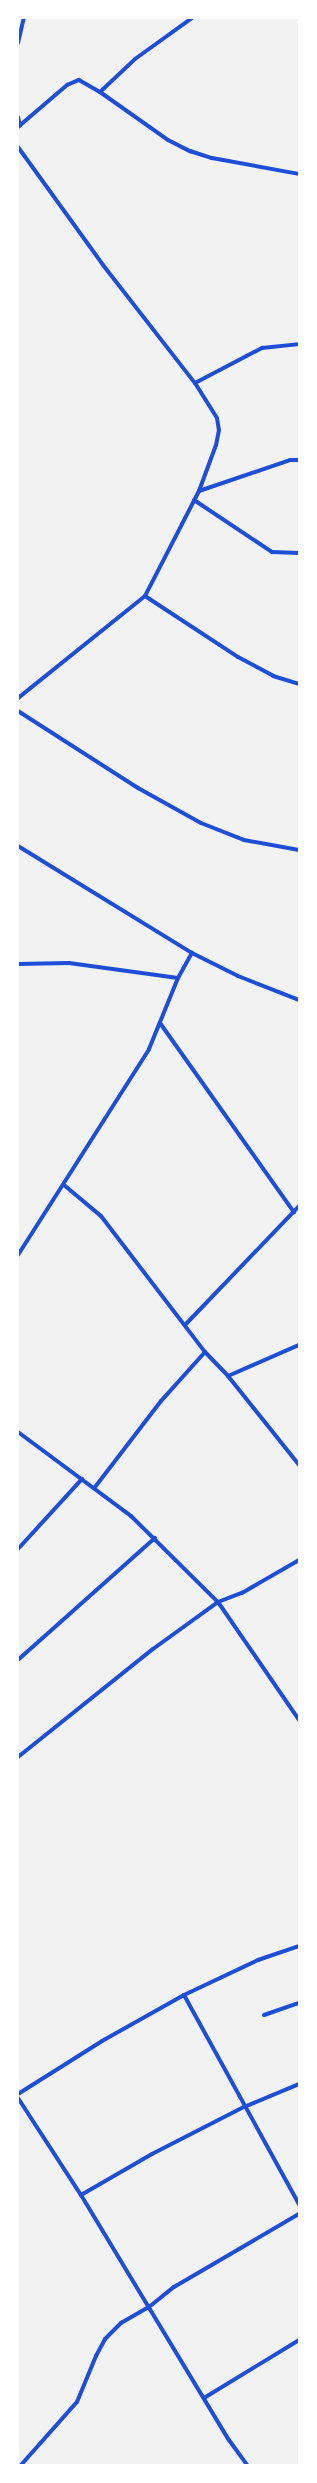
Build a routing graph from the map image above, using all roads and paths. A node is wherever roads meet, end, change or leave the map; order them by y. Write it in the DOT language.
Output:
graph roads {
  1 [pos="24,18"];
  2 [pos="192,18"];
  3 [pos="18,43"];
  4 [pos="100,92"];
  5 [pos="18,117"];
  6 [pos="19,126"];
  7 [pos="18,147"];
  8 [pos="299,174"];
  9 [pos="299,344"];
  10 [pos="195,383"];
  11 [pos="299,460"];
  12 [pos="199,491"];
  13 [pos="194,500"];
  14 [pos="299,553"];
  15 [pos="145,596"];
  16 [pos="299,684"];
  17 [pos="18,698"];
  18 [pos="18,711"];
  19 [pos="18,846"];
  20 [pos="299,850"];
  21 [pos="192,953"];
  22 [pos="18,964"];
  23 [pos="178,978"];
  24 [pos="299,1000"];
  25 [pos="160,1024"];
  26 [pos="64,1185"];
  27 [pos="299,1206"];
  28 [pos="294,1212"];
  29 [pos="18,1255"];
  30 [pos="185,1325"];
  31 [pos="299,1345"];
  32 [pos="205,1352"];
  33 [pos="228,1376"];
  34 [pos="18,1432"];
  35 [pos="299,1456"];
  36 [pos="294,1459"];
  37 [pos="299,1465"];
  38 [pos="82,1479"];
  39 [pos="95,1487"];
  40 [pos="155,1538"];
  41 [pos="18,1549"];
  42 [pos="299,1560"];
  43 [pos="218,1602"];
  44 [pos="19,1659"];
  45 [pos="299,1720"];
  46 [pos="18,1757"];
  47 [pos="299,1946"];
  48 [pos="184,1995"];
  49 [pos="299,2003"];
  50 [pos="264,2015"];
  51 [pos="299,2084"];
  52 [pos="18,2094"];
  53 [pos="18,2098"];
  54 [pos="244,2107"];
  55 [pos="81,2195"];
  56 [pos="299,2204"];
  57 [pos="299,2214"];
  58 [pos="150,2306"];
  59 [pos="299,2340"];
  60 [pos="204,2398"];
  61 [pos="21,2465"];
  62 [pos="248,2465"];
  1 -- 3 [label="street"];
  2 -- 4 [label="street"];
  4 -- 6 [label="street"];
  4 -- 8 [label="street"];
  5 -- 6 [label="street"];
  7 -- 10 [label="street"];
  9 -- 10 [label="street"];
  10 -- 12 [label="street"];
  11 -- 12 [label="street"];
  12 -- 13 [label="street"];
  13 -- 14 [label="street"];
  13 -- 15 [label="street"];
  15 -- 16 [label="street"];
  15 -- 17 [label="street"];
  18 -- 20 [label="street"];
  19 -- 21 [label="street"];
  21 -- 23 [label="street"];
  21 -- 24 [label="street"];
  22 -- 23 [label="street"];
  23 -- 25 [label="street"];
  25 -- 26 [label="street"];
  25 -- 28 [label="street"];
  26 -- 29 [label="street"];
  26 -- 30 [label="street"];
  27 -- 28 [label="street"];
  28 -- 30 [label="street"];
  30 -- 32 [label="street"];
  31 -- 33 [label="street"];
  32 -- 33 [label="street"];
  32 -- 39 [label="street"];
  33 -- 36 [label="street"];
  34 -- 38 [label="street"];
  35 -- 36 [label="street"];
  36 -- 37 [label="street"];
  38 -- 39 [label="street"];
  38 -- 41 [label="street"];
  39 -- 40 [label="street"];
  40 -- 43 [label="street"];
  40 -- 44 [label="street"];
  42 -- 43 [label="street"];
  43 -- 45 [label="street"];
  43 -- 46 [label="street"];
  47 -- 48 [label="street"];
  48 -- 52 [label="street"];
  48 -- 54 [label="street"];
  49 -- 50 [label="street"];
  51 -- 54 [label="street"];
  53 -- 55 [label="street"];
  54 -- 55 [label="street"];
  54 -- 56 [label="street"];
  55 -- 58 [label="street"];
  57 -- 58 [label="street"];
  58 -- 60 [label="street"];
  58 -- 61 [label="street"];
  59 -- 60 [label="street"];
  60 -- 62 [label="street"];
}
